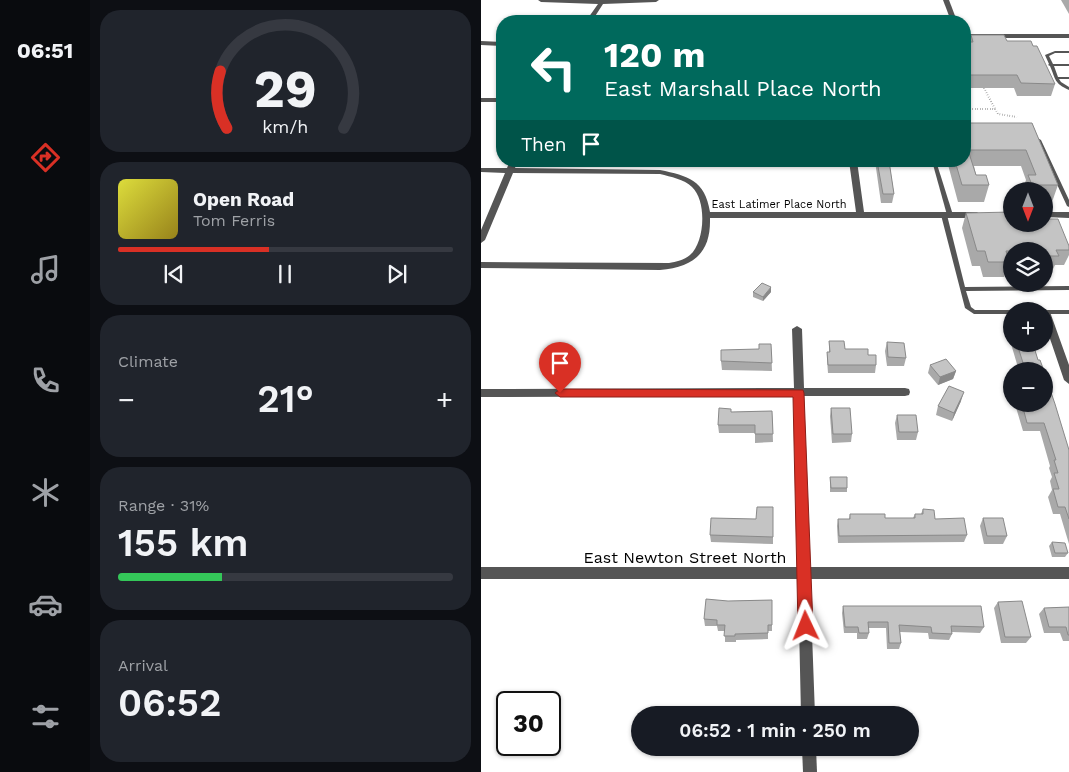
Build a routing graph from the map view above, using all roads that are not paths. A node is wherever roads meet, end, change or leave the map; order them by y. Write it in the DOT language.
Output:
graph roads {
  1 [pos="541,0"];
  2 [pos="656,0"];
  3 [pos="946,0"];
  4 [pos="602,1"];
  5 [pos="593,15"];
  6 [pos="952,15"];
  7 [pos="971,36"];
  8 [pos="1069,36"];
  9 [pos="481,43"];
  10 [pos="496,44"];
  11 [pos="1069,52"];
  12 [pos="1050,65"];
  13 [pos="1069,65"];
  14 [pos="1057,78"];
  15 [pos="1069,78"];
  16 [pos="1069,89"];
  17 [pos="481,100"];
  18 [pos="496,100"];
  19 [pos="1021,136"];
  20 [pos="511,167"];
  21 [pos="854,167"];
  22 [pos="935,167"];
  23 [pos="481,170"];
  24 [pos="510,170"];
  25 [pos="1069,206"];
  26 [pos="706,215"];
  27 [pos="947,215"];
  28 [pos="985,215"];
  29 [pos="1053,215"];
  30 [pos="1069,215"];
  31 [pos="860,216"];
  32 [pos="481,240"];
  33 [pos="481,266"];
  34 [pos="1069,288"];
  35 [pos="963,289"];
  36 [pos="1003,312"];
  37 [pos="1053,312"];
  38 [pos="1069,312"];
  39 [pos="797,329"];
  40 [pos="1053,335"];
  41 [pos="1069,380"];
  42 [pos="905,392"];
  43 [pos="481,393"];
  44 [pos="799,393"];
  45 [pos="1069,572"];
  46 [pos="481,573"];
  47 [pos="804,573"];
  48 [pos="808,706"];
  49 [pos="809,756"];
  50 [pos="810,772"];
  1 -- 4 [label="street"];
  2 -- 4 [label="street"];
  3 -- 6 [label="street"];
  4 -- 5 [label="street"];
  7 -- 8 [label="street"];
  9 -- 10 [label="street"];
  11 -- 12 [label="lane"];
  12 -- 13 [label="lane"];
  12 -- 14 [label="lane"];
  14 -- 15 [label="lane"];
  14 -- 16 [label="lane"];
  17 -- 18 [label="street"];
  19 -- 25 [label="lane"];
  20 -- 24 [label="street"];
  21 -- 31 [label="street"];
  22 -- 27 [label="lane"];
  23 -- 24 [label="street, East Latimer Place North"];
  24 -- 26 [label="street, East Latimer Place North"];
  24 -- 32 [label="street"];
  26 -- 31 [label="street, East Latimer Place North"];
  26 -- 33 [label="street"];
  27 -- 28 [label="street, East Latimer Place North"];
  27 -- 31 [label="street, East Latimer Place North"];
  27 -- 35 [label="lane"];
  29 -- 30 [label="street"];
  34 -- 35 [label="lane"];
  35 -- 36 [label="lane"];
  37 -- 38 [label="lane"];
  39 -- 44 [label="street"];
  40 -- 41 [label="street"];
  42 -- 44 [label="street"];
  43 -- 44 [label="street"];
  44 -- 47 [label="street"];
  45 -- 47 [label="street, East Newton Street North"];
  46 -- 47 [label="street, East Newton Street North"];
  47 -- 48 [label="street"];
  49 -- 50 [label="street"];
}
